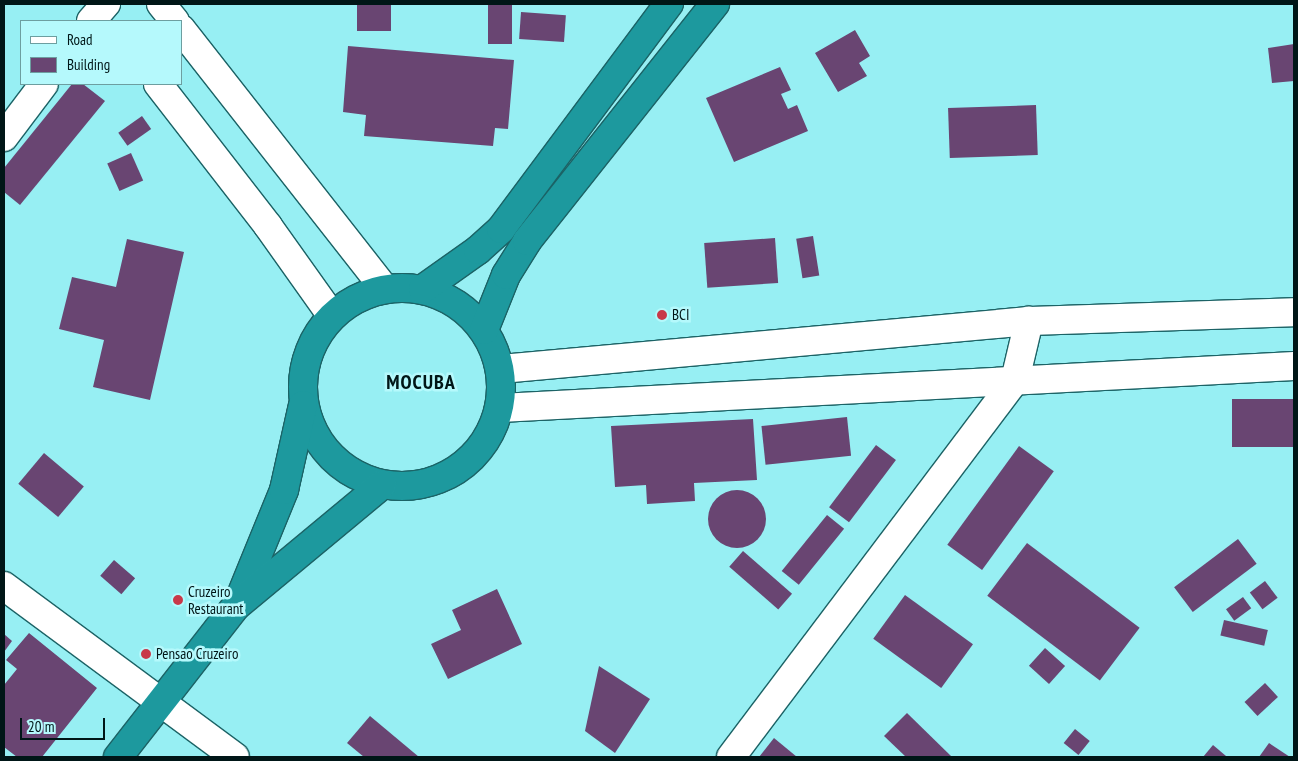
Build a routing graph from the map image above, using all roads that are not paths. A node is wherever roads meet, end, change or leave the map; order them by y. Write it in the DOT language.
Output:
graph roads {
  1 [pos="161,4"];
  2 [pos="715,4"];
  3 [pos="666,6"];
  4 [pos="174,20"];
  5 [pos="182,30"];
  6 [pos="43,85"];
  7 [pos="159,85"];
  8 [pos="4,137"];
  9 [pos="384,288"];
  10 [pos="423,289"];
  11 [pos="1294,312"];
  12 [pos="332,316"];
  13 [pos="1029,321"];
  14 [pos="484,330"];
  15 [pos="1294,366"];
  16 [pos="501,369"];
  17 [pos="1015,380"];
  18 [pos="303,405"];
  19 [pos="500,408"];
  20 [pos="382,485"];
  21 [pos="4,586"];
  22 [pos="236,606"];
  23 [pos="159,704"];
  24 [pos="118,757"];
  25 [pos="234,757"];
  26 [pos="731,757"];
  1 -- 4 [label="street"];
  2 -- 14 [label="highway"];
  3 -- 10 [label="highway"];
  5 -- 9 [label="street"];
  6 -- 8 [label="street"];
  7 -- 12 [label="street"];
  9 -- 10 [label="highway"];
  9 -- 12 [label="highway"];
  10 -- 14 [label="highway"];
  11 -- 13 [label="street"];
  12 -- 18 [label="highway"];
  13 -- 16 [label="street"];
  13 -- 17 [label="street"];
  14 -- 16 [label="highway"];
  15 -- 17 [label="street"];
  16 -- 19 [label="highway"];
  17 -- 19 [label="street"];
  17 -- 26 [label="street"];
  18 -- 20 [label="highway"];
  18 -- 22 [label="highway"];
  19 -- 20 [label="highway"];
  20 -- 22 [label="highway"];
  21 -- 23 [label="street"];
  22 -- 23 [label="highway"];
  23 -- 24 [label="highway"];
  23 -- 25 [label="street"];
}
